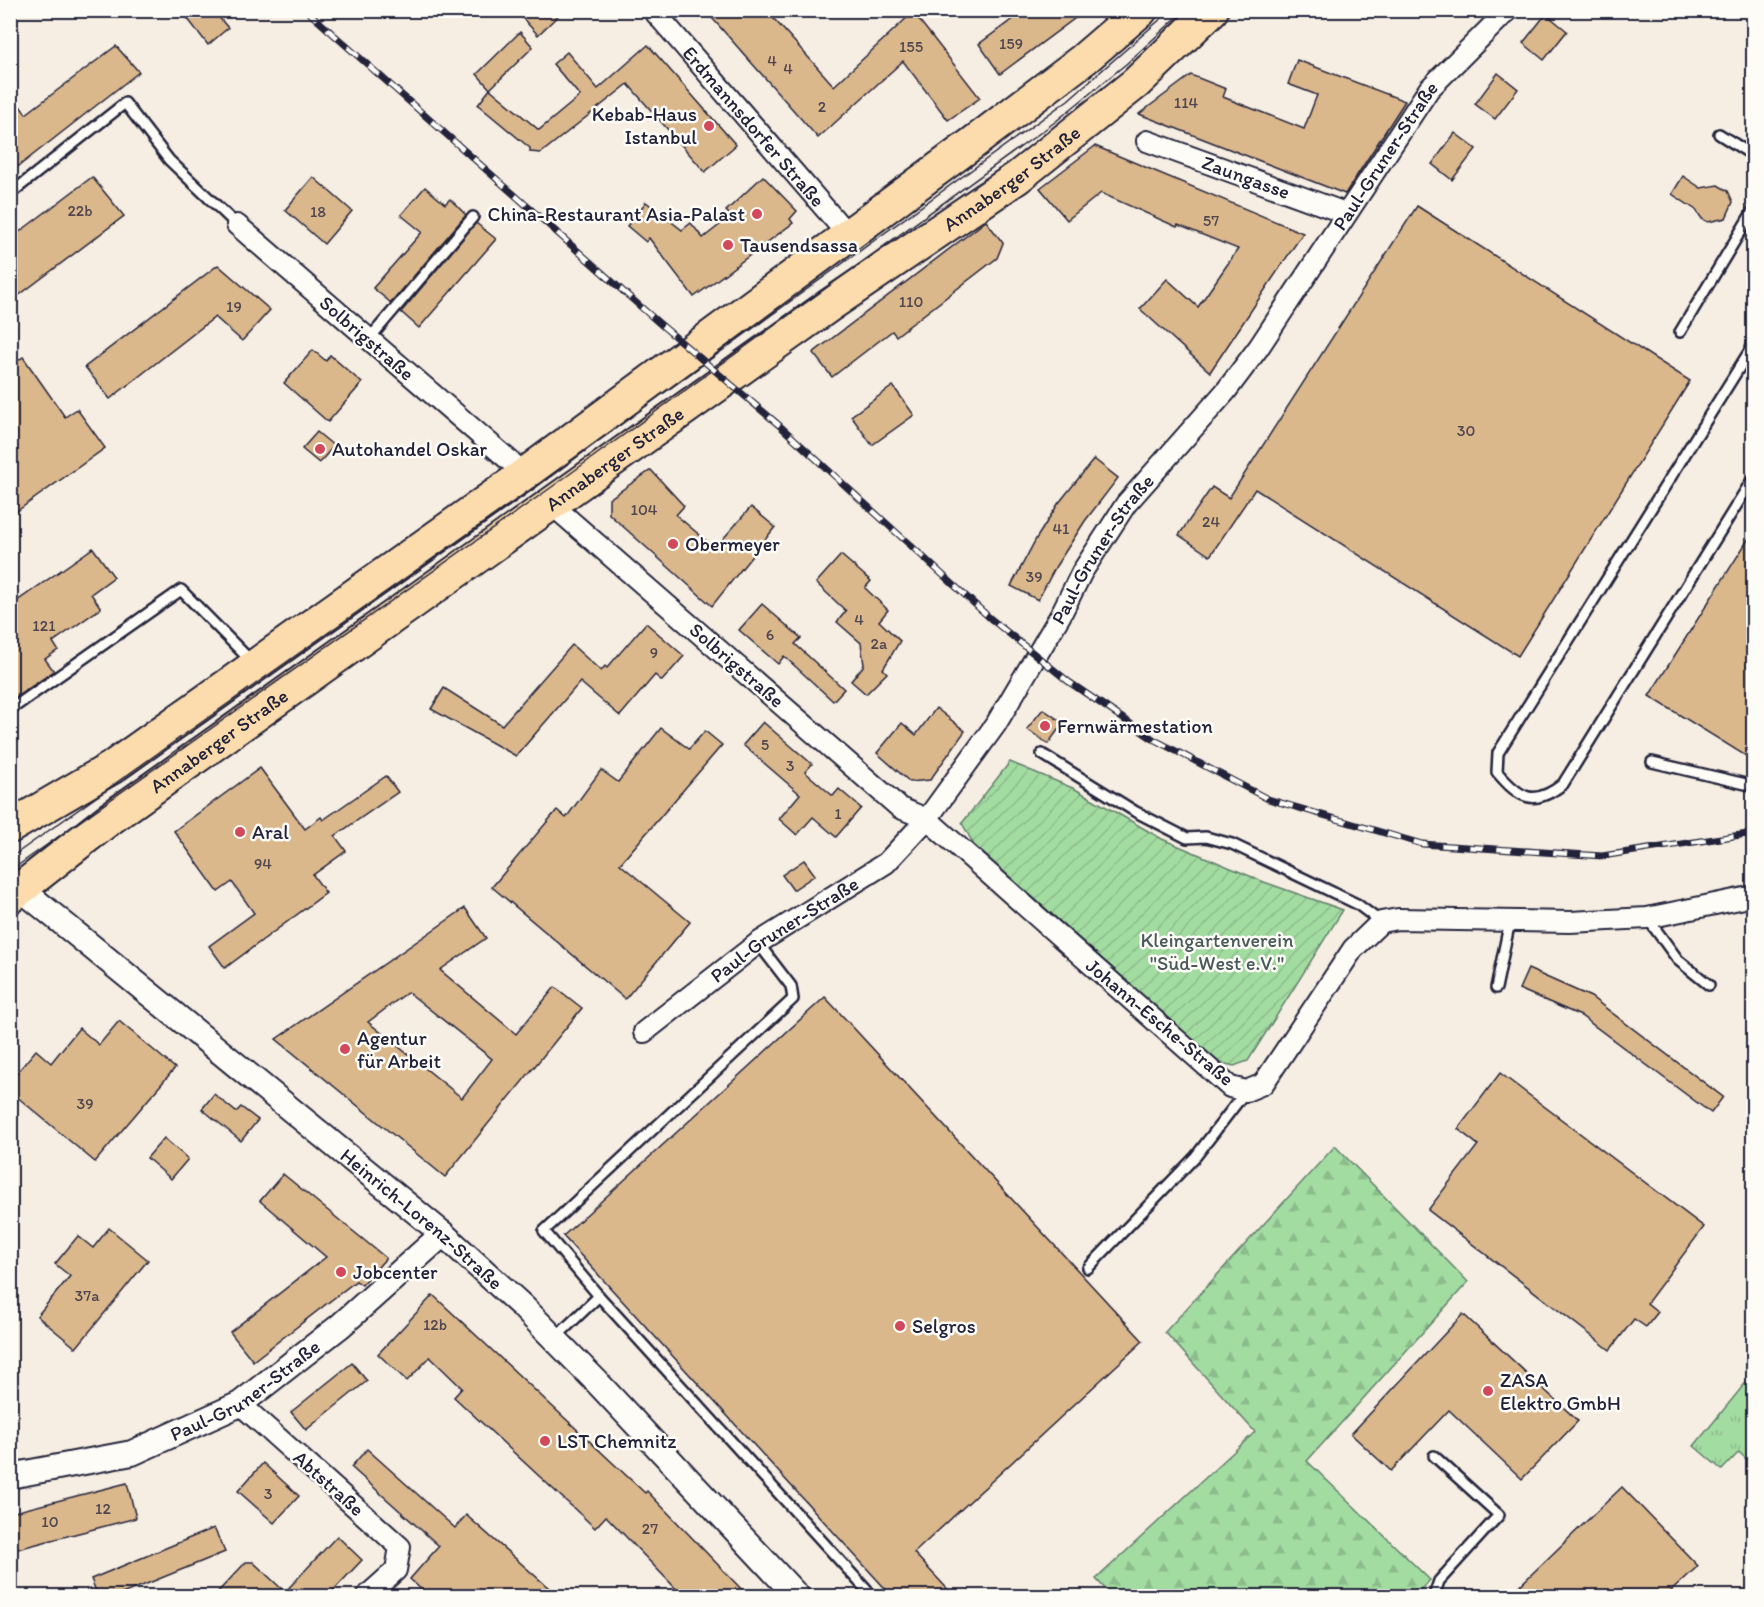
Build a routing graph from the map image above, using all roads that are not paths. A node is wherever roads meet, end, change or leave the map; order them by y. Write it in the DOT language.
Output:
graph roads {
  1 [pos="653,10"];
  2 [pos="1141,10"];
  3 [pos="1212,10"];
  4 [pos="1508,10"];
  5 [pos="1719,135"];
  6 [pos="1147,141"];
  7 [pos="1753,154"];
  8 [pos="10,194"];
  9 [pos="1754,209"];
  10 [pos="1345,213"];
  11 [pos="472,217"];
  12 [pos="237,225"];
  13 [pos="848,235"];
  14 [pos="878,272"];
  15 [pos="1680,332"];
  16 [pos="369,339"];
  17 [pos="1754,344"];
  18 [pos="525,474"];
  19 [pos="1754,477"];
  20 [pos="551,504"];
  21 [pos="257,667"];
  22 [pos="10,710"];
  23 [pos="1042,754"];
  24 [pos="1652,762"];
  25 [pos="1754,786"];
  26 [pos="927,819"];
  27 [pos="10,826"];
  28 [pos="14,889"];
  29 [pos="1754,896"];
  30 [pos="1647,918"];
  31 [pos="1510,921"];
  32 [pos="1381,922"];
  33 [pos="758,943"];
  34 [pos="1709,985"];
  35 [pos="1497,988"];
  36 [pos="644,1032"];
  37 [pos="1246,1091"];
  38 [pos="443,1234"];
  39 [pos="1088,1268"];
  40 [pos="598,1296"];
  41 [pos="554,1338"];
  42 [pos="240,1404"];
  43 [pos="1434,1456"];
  44 [pos="11,1474"];
  45 [pos="367,1596"];
  46 [pos="797,1596"];
  47 [pos="872,1596"];
  48 [pos="1434,1596"];
  1 -- 13 [label="street, Erdmannsdorfer Straße"];
  2 -- 13 [label="main road, Annaberger Straße"];
  3 -- 14 [label="main road, Annaberger Straße"];
  4 -- 10 [label="street, Paul-Gruner-Straße"];
  5 -- 7 [label="lane"];
  6 -- 10 [label="street, Zaungasse"];
  8 -- 12 [label="lane"];
  9 -- 15 [label="lane"];
  10 -- 26 [label="street, Paul-Gruner-Straße"];
  11 -- 16 [label="lane"];
  12 -- 16 [label="street, Solbrigstraße"];
  13 -- 14 [label="main road, Erdmannsdorfer Straße"];
  13 -- 18 [label="main road, Annaberger Straße"];
  14 -- 20 [label="main road, Annaberger Straße"];
  16 -- 18 [label="street, Solbrigstraße"];
  17 -- 19 [label="lane"];
  18 -- 21 [label="main road, Annaberger Straße"];
  20 -- 26 [label="street, Solbrigstraße"];
  20 -- 28 [label="main road, Annaberger Straße"];
  21 -- 22 [label="lane"];
  21 -- 27 [label="main road, Annaberger Straße"];
  23 -- 32 [label="lane"];
  24 -- 25 [label="lane"];
  26 -- 33 [label="street, Paul-Gruner-Straße"];
  26 -- 37 [label="street, Johann-Esche-Straße"];
  28 -- 38 [label="street, Heinrich-Lorenz-Straße"];
  29 -- 30 [label="street"];
  30 -- 31 [label="street"];
  30 -- 34 [label="lane"];
  31 -- 32 [label="street"];
  31 -- 35 [label="lane"];
  32 -- 37 [label="street, Johann-Esche-Straße"];
  33 -- 36 [label="street, Paul-Gruner-Straße"];
  33 -- 40 [label="lane"];
  37 -- 39 [label="lane"];
  38 -- 41 [label="street, Heinrich-Lorenz-Straße"];
  38 -- 42 [label="street, Paul-Gruner-Straße"];
  40 -- 41 [label="lane"];
  40 -- 47 [label="lane"];
  41 -- 46 [label="street, Heinrich-Lorenz-Straße"];
  42 -- 44 [label="street, Paul-Gruner-Straße"];
  42 -- 45 [label="street, Abtstraße"];
  43 -- 48 [label="lane"];
}
